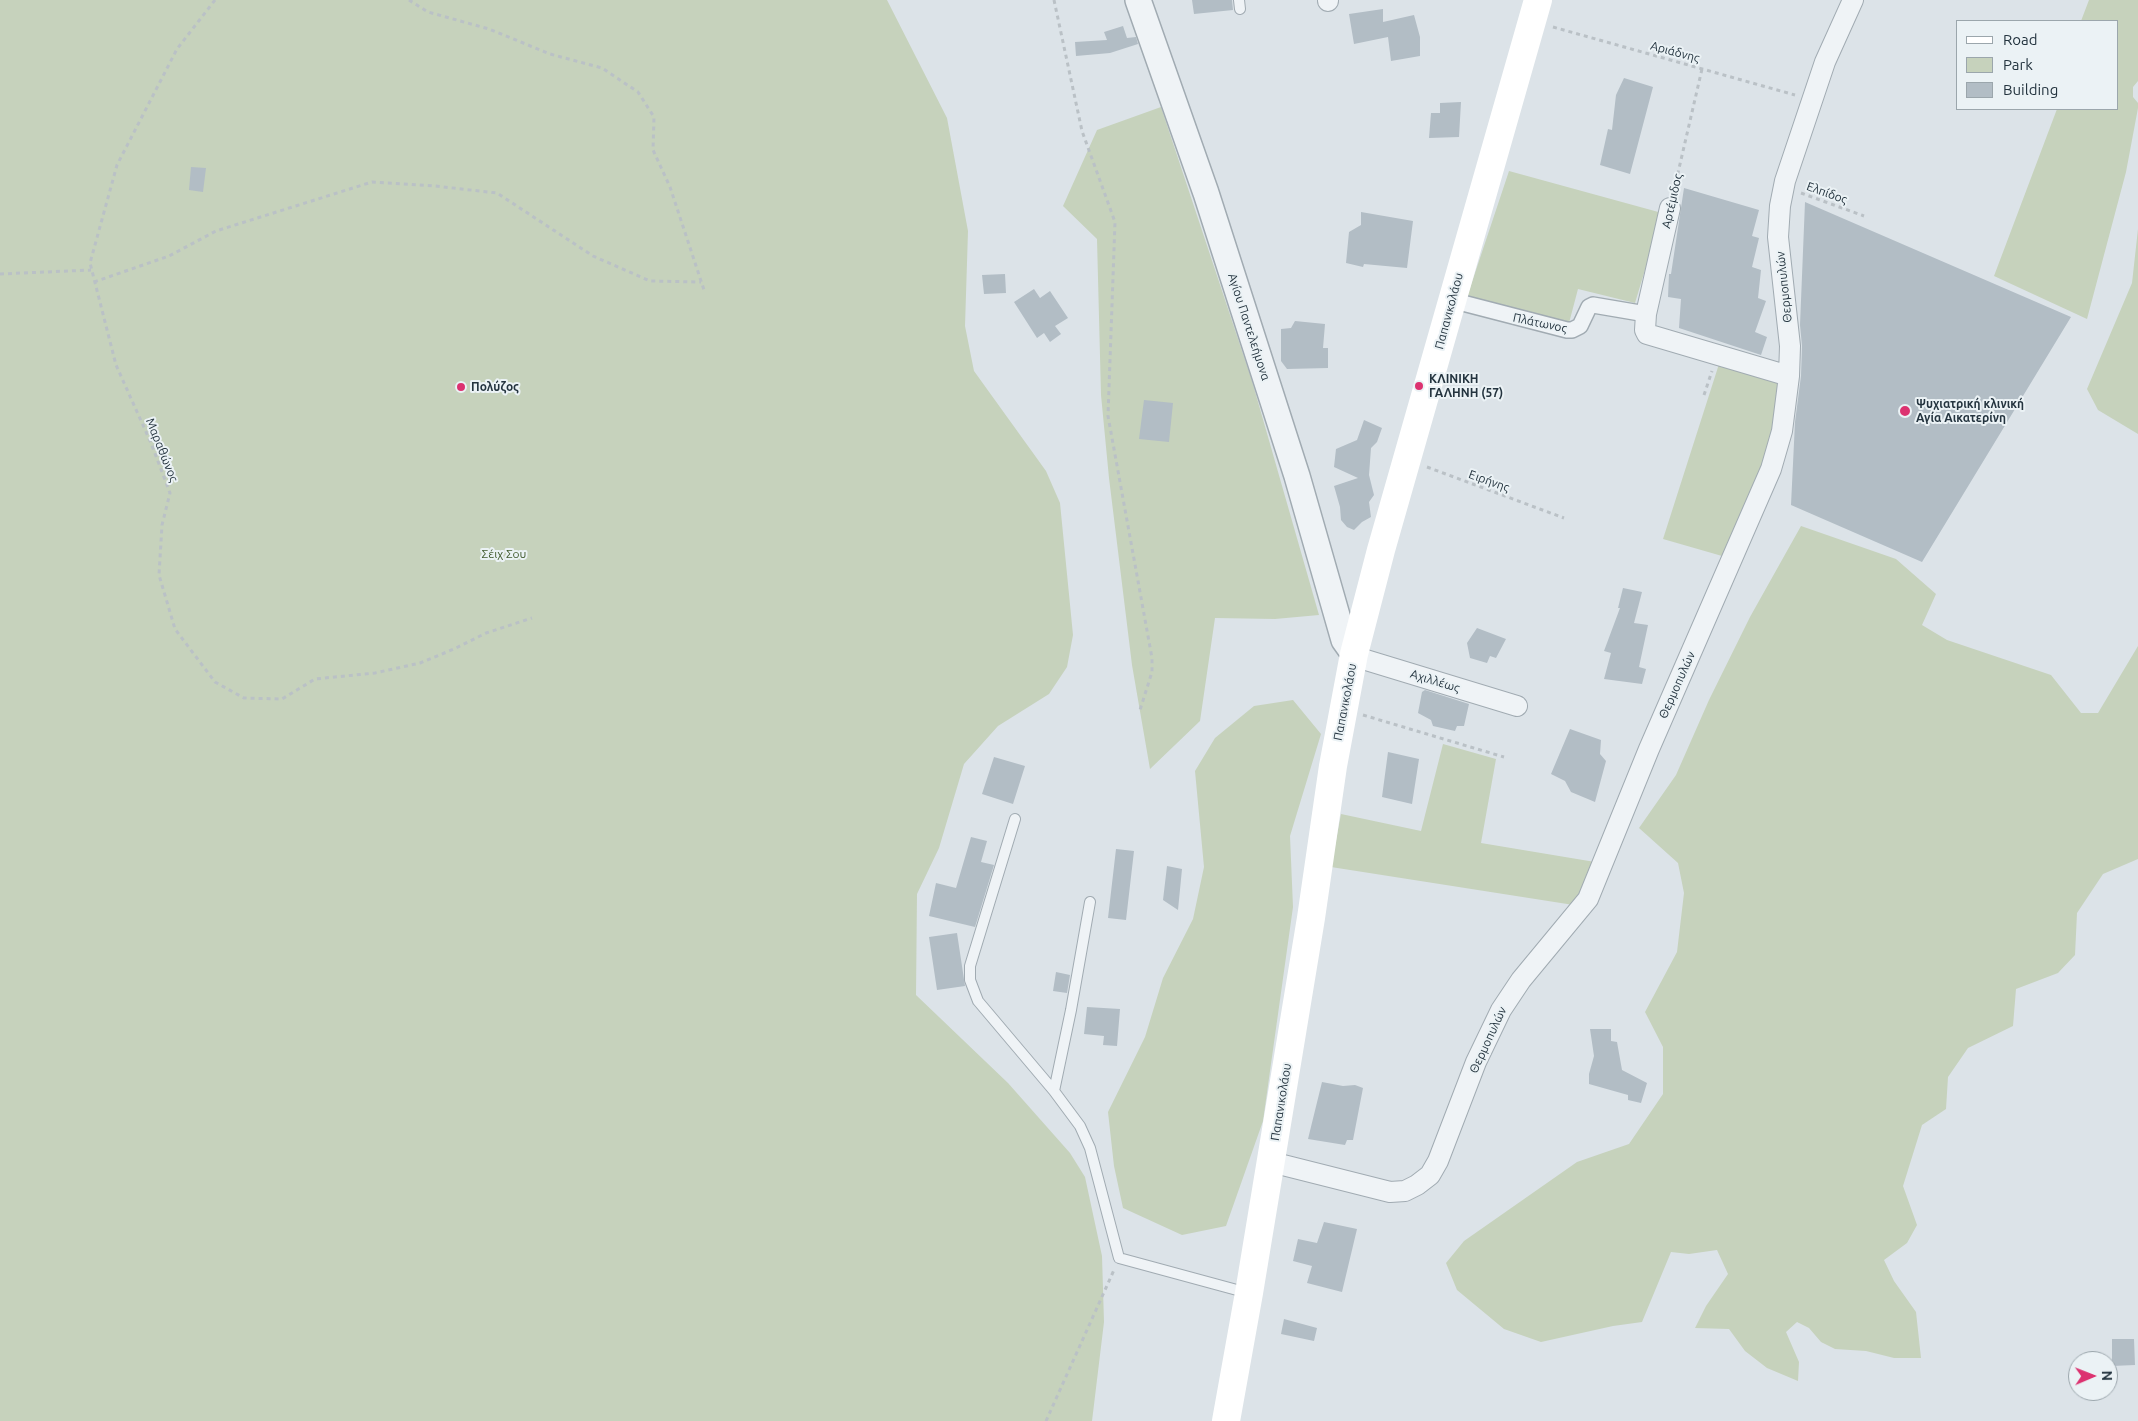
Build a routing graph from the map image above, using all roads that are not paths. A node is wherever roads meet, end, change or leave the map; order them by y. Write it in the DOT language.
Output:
graph roads {
  1 [pos="1138,0"];
  2 [pos="1853,0"];
  3 [pos="1535,11"];
  4 [pos="1670,208"];
  5 [pos="1451,300"];
  6 [pos="1646,314"];
  7 [pos="1789,376"];
  8 [pos="1354,654"];
  9 [pos="1517,706"];
  10 [pos="1015,819"];
  11 [pos="1090,902"];
  12 [pos="1054,1091"];
  13 [pos="1271,1162"];
  14 [pos="1249,1293"];
  15 [pos="1226,1421"];
  1 -- 8 [label="street, Αγίου Παντελεήμονα"];
  2 -- 7 [label="street, Θερμοπυλών"];
  3 -- 5 [label="main road, Παπανικολάου"];
  4 -- 6 [label="street, Αρτέμιδος"];
  5 -- 6 [label="street, Πλάτωνος"];
  5 -- 8 [label="main road, Παπανικολάου"];
  6 -- 7 [label="street, Αρτέμιδος"];
  7 -- 13 [label="street, Θερμοπυλών"];
  8 -- 9 [label="street, Αχιλλέως"];
  8 -- 13 [label="main road, Παπανικολάου"];
  10 -- 12 [label="lane"];
  11 -- 12 [label="lane"];
  12 -- 14 [label="lane"];
  13 -- 14 [label="main road, Παπανικολάου"];
  14 -- 15 [label="main road, Παπανικολάου"];
}
